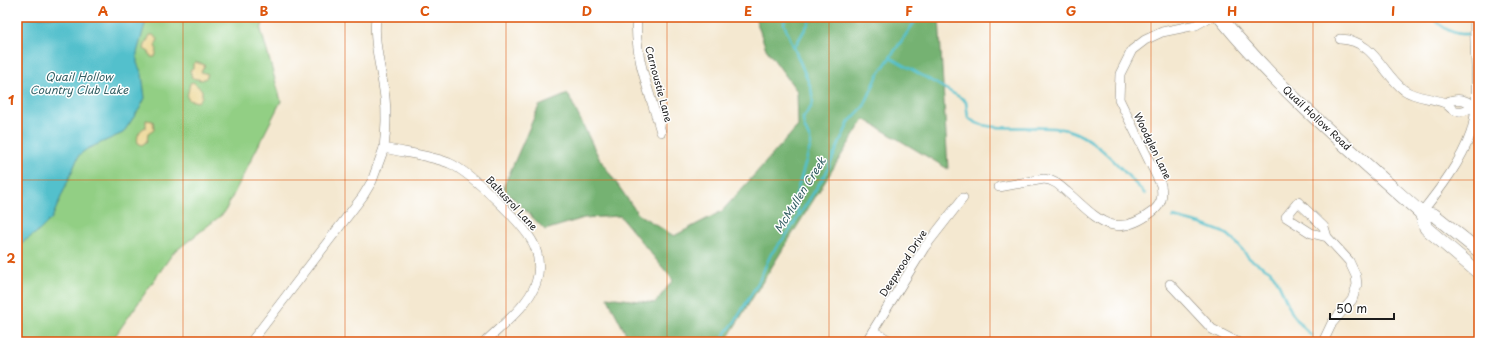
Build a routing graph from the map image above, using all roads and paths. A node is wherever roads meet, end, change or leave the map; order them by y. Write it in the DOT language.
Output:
graph roads {
  1 [pos="376,17"];
  2 [pos="637,17"];
  3 [pos="1210,17"];
  4 [pos="1220,17"];
  5 [pos="1475,17"];
  6 [pos="1340,39"];
  7 [pos="1475,106"];
  8 [pos="661,132"];
  9 [pos="384,148"];
  10 [pos="1000,187"];
  11 [pos="963,198"];
  12 [pos="1422,213"];
  13 [pos="1326,237"];
  14 [pos="1479,251"];
  15 [pos="1479,273"];
  16 [pos="1170,284"];
  17 [pos="873,331"];
  18 [pos="251,342"];
  19 [pos="485,342"];
  20 [pos="866,342"];
  21 [pos="892,342"];
  22 [pos="1237,342"];
  23 [pos="1323,342"];
  1 -- 9 [label="street"];
  2 -- 8 [label="street, Carnoustie Lane"];
  3 -- 10 [label="street, Woodglen Lane"];
  4 -- 12 [label="main road, Quail Hollow Road"];
  5 -- 7 [label="street"];
  6 -- 7 [label="street"];
  7 -- 12 [label="street"];
  9 -- 18 [label="street"];
  9 -- 19 [label="street, Baltusrol Lane"];
  11 -- 17 [label="street, Deepwood Drive"];
  12 -- 14 [label="main road, Quail Hollow Road"];
  12 -- 15 [label="main road, Quail Hollow Road"];
  13 -- 23 [label="street"];
  16 -- 22 [label="street"];
  17 -- 20 [label="street, Deepwood Drive"];
  17 -- 21 [label="street"];
}
